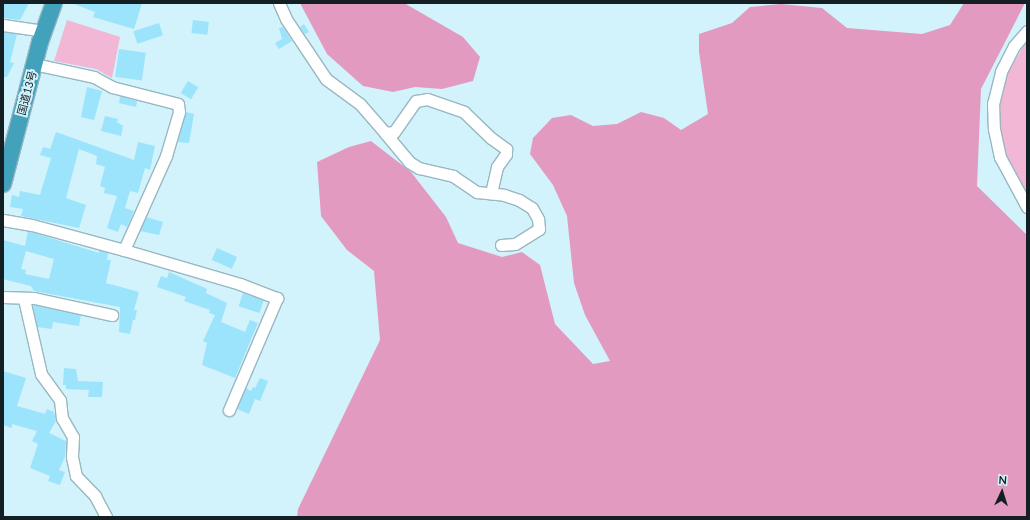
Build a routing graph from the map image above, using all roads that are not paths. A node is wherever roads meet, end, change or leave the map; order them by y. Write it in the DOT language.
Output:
graph roads {
  1 [pos="54,3"];
  2 [pos="279,3"];
  3 [pos="3,25"];
  4 [pos="44,31"];
  5 [pos="1027,31"];
  6 [pos="34,64"];
  7 [pos="385,134"];
  8 [pos="3,184"];
  9 [pos="491,193"];
  10 [pos="1027,207"];
  11 [pos="3,220"];
  12 [pos="501,245"];
  13 [pos="124,250"];
  14 [pos="3,297"];
  15 [pos="24,299"];
  16 [pos="112,314"];
  17 [pos="229,410"];
  18 [pos="106,517"];
  1 -- 4 [label="highway, 国道13号"];
  2 -- 7 [label="street"];
  3 -- 4 [label="street"];
  4 -- 6 [label="highway, 国道13号"];
  5 -- 10 [label="street"];
  6 -- 8 [label="highway, 国道13号"];
  6 -- 13 [label="street"];
  7 -- 9 [label="street"];
  7 -- 9 [label="street"];
  9 -- 12 [label="street"];
  11 -- 13 [label="street"];
  13 -- 17 [label="street"];
  14 -- 15 [label="street"];
  15 -- 16 [label="street"];
  15 -- 18 [label="street"];
}
